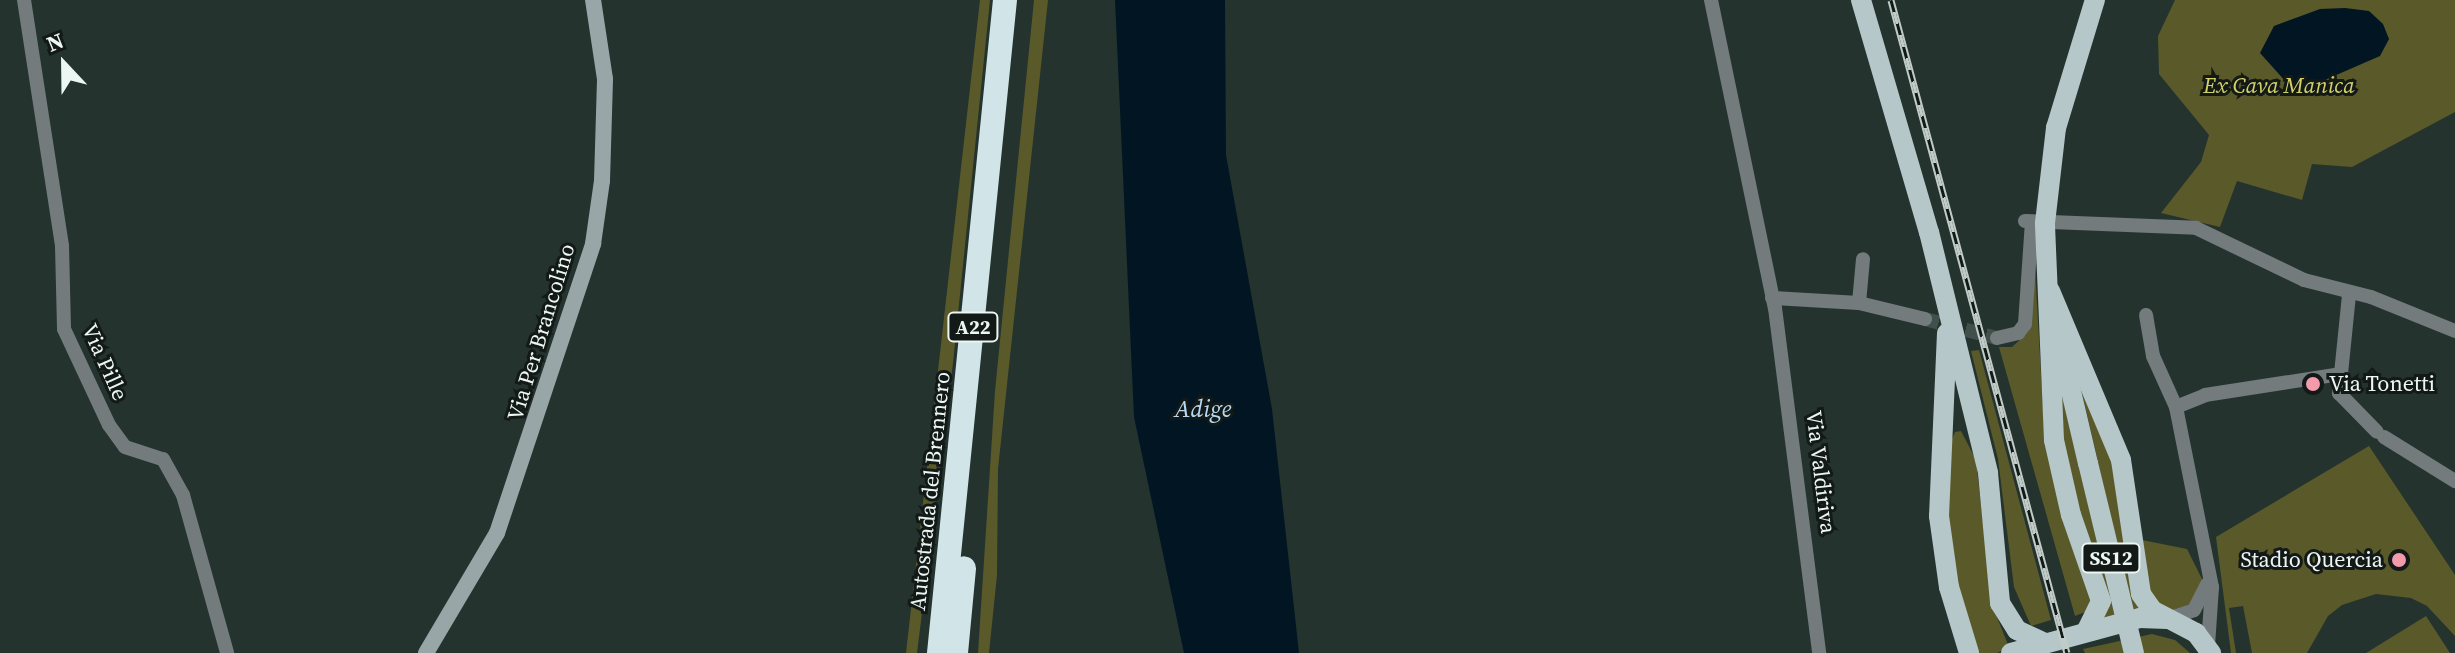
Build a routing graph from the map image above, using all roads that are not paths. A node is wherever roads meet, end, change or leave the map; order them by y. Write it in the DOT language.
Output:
graph roads {
  1 [pos="24,0"];
  2 [pos="593,0"];
  3 [pos="1005,0"];
  4 [pos="1022,0"];
  5 [pos="1711,0"];
  6 [pos="1861,0"];
  7 [pos="2095,0"];
  8 [pos="2034,222"];
  9 [pos="1863,259"];
  10 [pos="2047,284"];
  11 [pos="2349,295"];
  12 [pos="1772,298"];
  13 [pos="1859,303"];
  14 [pos="2146,315"];
  15 [pos="1949,317"];
  16 [pos="1925,319"];
  17 [pos="2455,331"];
  18 [pos="1997,338"];
  19 [pos="2341,374"];
  20 [pos="2176,407"];
  21 [pos="2455,481"];
  22 [pos="2208,575"];
  23 [pos="945,598"];
  24 [pos="2167,619"];
  25 [pos="959,622"];
  26 [pos="2086,632"];
  27 [pos="2045,643"];
  28 [pos="2210,649"];
  29 [pos="227,653"];
  30 [pos="426,653"];
  31 [pos="928,653"];
  32 [pos="939,653"];
  33 [pos="956,653"];
  34 [pos="964,653"];
  35 [pos="1819,653"];
  36 [pos="1969,653"];
  37 [pos="2011,653"];
  38 [pos="2134,653"];
  1 -- 29 [label="street, Via Pille"];
  2 -- 30 [label="main road, Via Per Brancolino"];
  3 -- 23 [label="highway, Autostrada del Brennero / A22"];
  4 -- 25 [label="highway, Autostrada del Brennero / A22"];
  5 -- 12 [label="street, Via Valdiriva"];
  6 -- 15 [label="main road"];
  7 -- 8 [label="main road, SS12"];
  8 -- 10 [label="main road, SS12"];
  8 -- 11 [label="street"];
  8 -- 18 [label="street"];
  9 -- 13 [label="street"];
  10 -- 24 [label="main road"];
  10 -- 26 [label="main road"];
  10 -- 38 [label="main road, SS12, bridge"];
  11 -- 17 [label="street"];
  11 -- 19 [label="street"];
  12 -- 13 [label="street"];
  12 -- 35 [label="street, Via Valdiriva"];
  13 -- 16 [label="street"];
  14 -- 20 [label="street"];
  15 -- 27 [label="main road"];
  15 -- 36 [label="main road"];
  19 -- 20 [label="street"];
  19 -- 21 [label="street"];
  20 -- 22 [label="street"];
  22 -- 24 [label="street"];
  22 -- 28 [label="street"];
  23 -- 31 [label="highway"];
  23 -- 32 [label="highway, Autostrada del Brennero / A22"];
  24 -- 26 [label="main road"];
  24 -- 28 [label="main road"];
  25 -- 33 [label="highway, Autostrada del Brennero / A22"];
  25 -- 34 [label="highway"];
  26 -- 27 [label="main road"];
  27 -- 37 [label="main road"];
}
